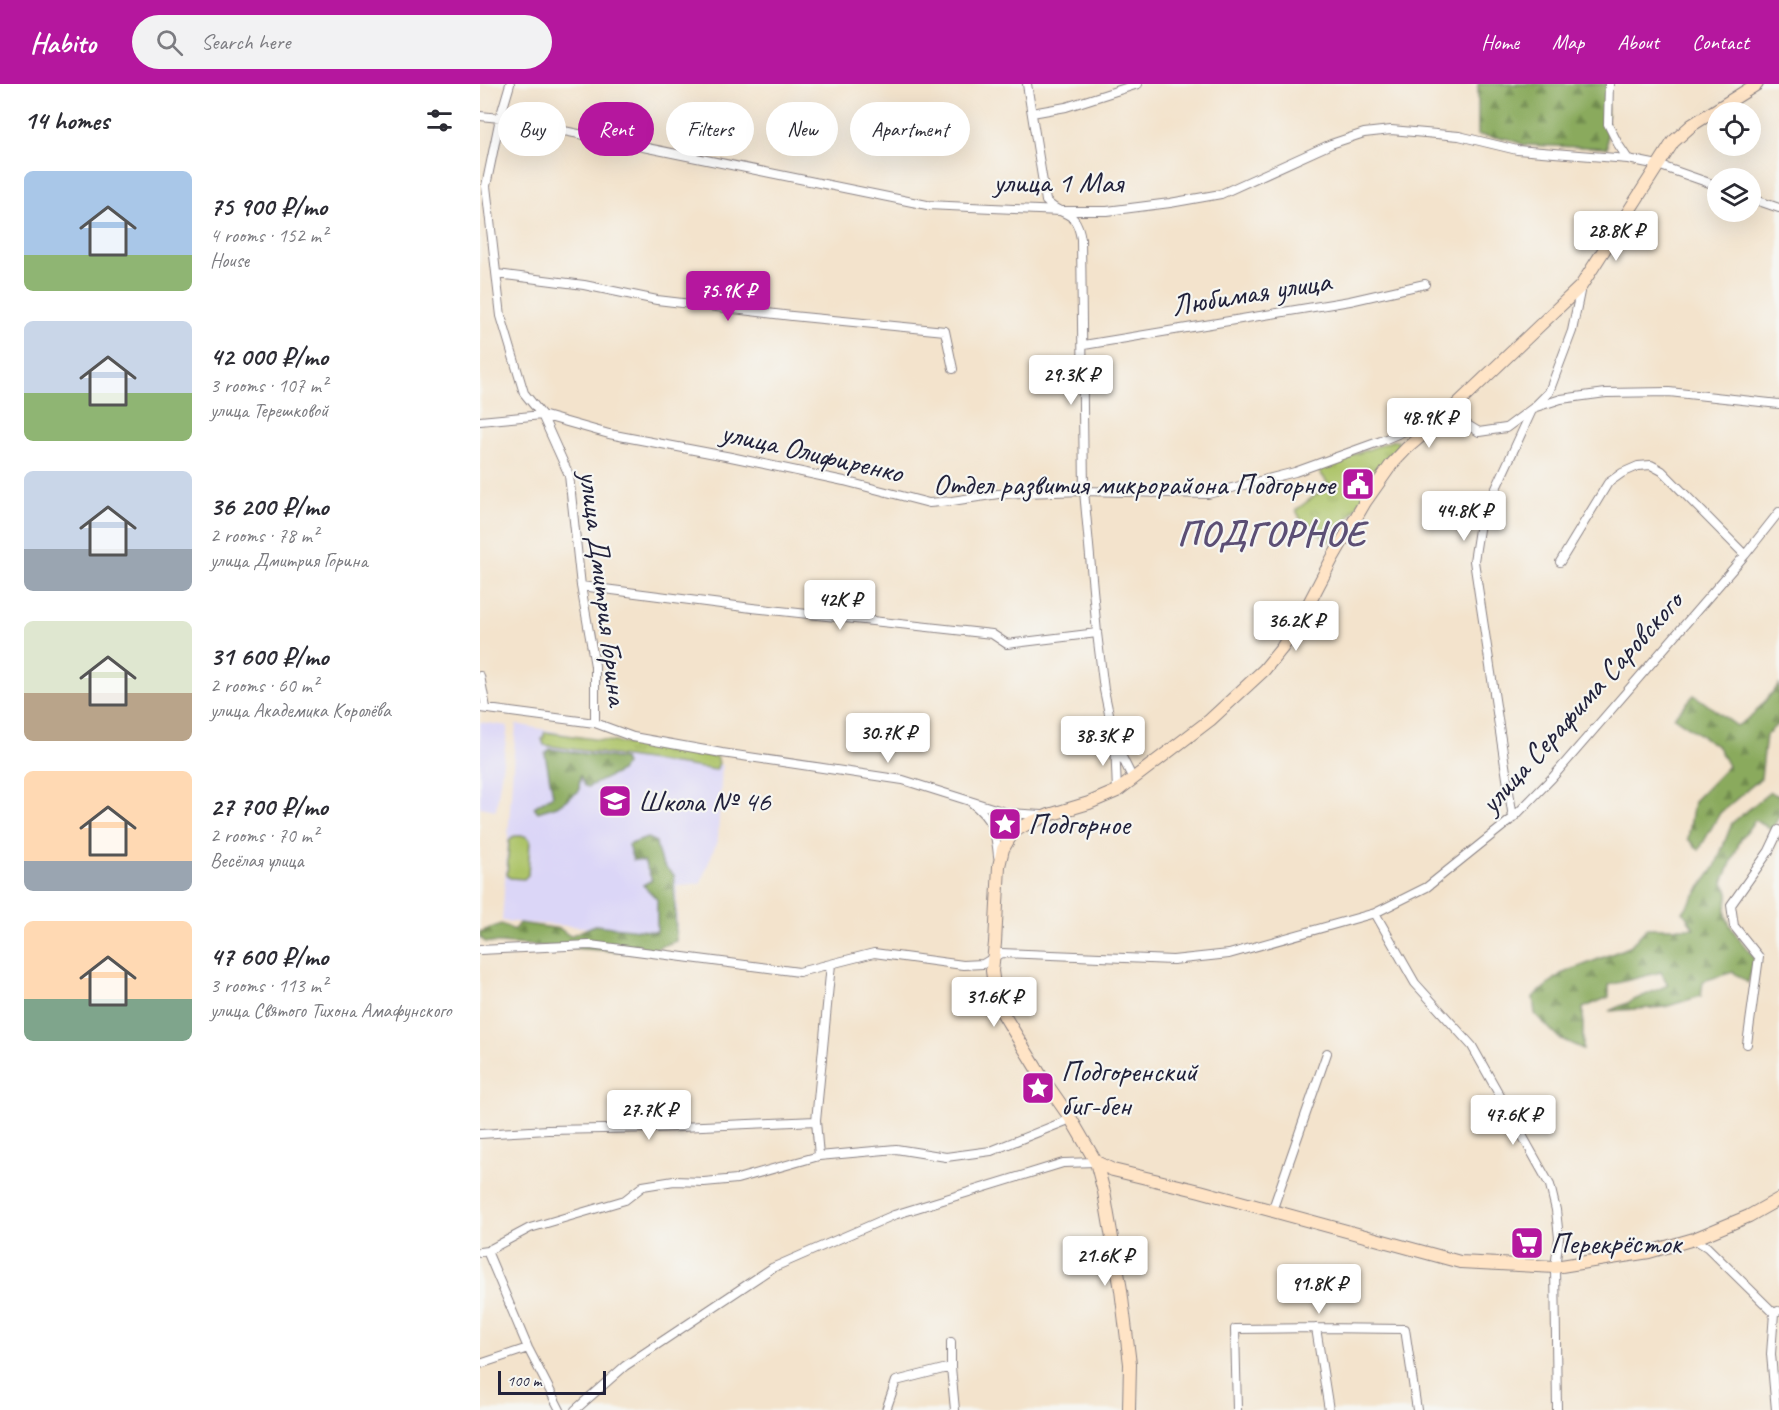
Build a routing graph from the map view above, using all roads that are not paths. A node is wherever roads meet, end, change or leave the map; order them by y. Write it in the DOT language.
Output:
graph roads {
  1 [pos="510,84"];
  2 [pos="1028,84"];
  3 [pos="1138,84"];
  4 [pos="1609,84"];
  5 [pos="1757,84"];
  6 [pos="505,102"];
  7 [pos="1032,113"];
  8 [pos="480,116"];
  9 [pos="498,118"];
  10 [pos="498,128"];
  11 [pos="566,131"];
  12 [pos="1628,159"];
  13 [pos="1658,165"];
  14 [pos="1707,182"];
  15 [pos="1761,202"];
  16 [pos="1779,208"];
  17 [pos="1061,211"];
  18 [pos="497,274"];
  19 [pos="1425,284"];
  20 [pos="1581,286"];
  21 [pos="1084,345"];
  22 [pos="953,369"];
  23 [pos="1779,404"];
  24 [pos="1533,408"];
  25 [pos="1448,413"];
  26 [pos="542,416"];
  27 [pos="480,421"];
  28 [pos="1084,491"];
  29 [pos="1779,512"];
  30 [pos="1745,555"];
  31 [pos="1560,561"];
  32 [pos="581,586"];
  33 [pos="1097,633"];
  34 [pos="480,676"];
  35 [pos="483,708"];
  36 [pos="595,723"];
  37 [pos="1115,742"];
  38 [pos="1133,779"];
  39 [pos="1117,791"];
  40 [pos="967,800"];
  41 [pos="1008,813"];
  42 [pos="1049,815"];
  43 [pos="1514,818"];
  44 [pos="994,829"];
  45 [pos="1779,830"];
  46 [pos="1013,832"];
  47 [pos="999,866"];
  48 [pos="1375,913"];
  49 [pos="480,950"];
  50 [pos="994,959"];
  51 [pos="831,964"];
  52 [pos="1747,1044"];
  53 [pos="1327,1053"];
  54 [pos="1071,1119"];
  55 [pos="816,1121"];
  56 [pos="480,1134"];
  57 [pos="819,1156"];
  58 [pos="1095,1162"];
  59 [pos="1779,1199"];
  60 [pos="1272,1211"];
  61 [pos="1694,1239"];
  62 [pos="483,1251"];
  63 [pos="1555,1267"];
  64 [pos="1777,1312"];
  65 [pos="1316,1328"];
  66 [pos="951,1342"];
  67 [pos="528,1348"];
  68 [pos="480,1364"];
  69 [pos="951,1367"];
  70 [pos="560,1410"];
  71 [pos="575,1410"];
  72 [pos="886,1410"];
  73 [pos="955,1410"];
  74 [pos="1129,1410"];
  75 [pos="1238,1410"];
  76 [pos="1329,1410"];
  77 [pos="1417,1410"];
  78 [pos="1557,1410"];
  79 [pos="1776,1410"];
  1 -- 6 [label="street, улица Дмитрия Горина"];
  2 -- 7 [label="street"];
  3 -- 7 [label="street"];
  4 -- 12 [label="street"];
  5 -- 13 [label="street"];
  7 -- 17 [label="street"];
  8 -- 9 [label="street, улица 1 Мая"];
  10 -- 18 [label="street, улица Дмитрия Горина"];
  11 -- 17 [label="street, улица 1 Мая"];
  12 -- 13 [label="street, улица 1 Мая"];
  12 -- 17 [label="street, улица 1 Мая"];
  13 -- 14 [label="street, улица 1 Мая"];
  13 -- 20 [label="street"];
  15 -- 16 [label="street"];
  17 -- 21 [label="street"];
  18 -- 22 [label="street"];
  18 -- 26 [label="street, улица Дмитрия Горина"];
  19 -- 21 [label="street, Любимая улица"];
  20 -- 24 [label="street"];
  20 -- 25 [label="street"];
  21 -- 28 [label="street"];
  23 -- 24 [label="street"];
  24 -- 25 [label="street"];
  24 -- 43 [label="street"];
  25 -- 28 [label="street, улица Олифиренко"];
  25 -- 38 [label="street, улица Дмитрия Горина"];
  26 -- 27 [label="street, улица Олифиренко"];
  26 -- 28 [label="street, улица Олифиренко"];
  26 -- 32 [label="street, улица Дмитрия Горина"];
  28 -- 33 [label="street"];
  29 -- 30 [label="street, улица Серафима Саровского"];
  30 -- 31 [label="street"];
  30 -- 43 [label="street, улица Серафима Саровского"];
  32 -- 33 [label="street"];
  32 -- 36 [label="street, улица Дмитрия Горина"];
  33 -- 37 [label="street"];
  34 -- 35 [label="street"];
  35 -- 36 [label="street"];
  36 -- 40 [label="street, улица Дмитрия Горина"];
  37 -- 38 [label="street"];
  37 -- 39 [label="street"];
  38 -- 39 [label="street, улица Дмитрия Горина"];
  39 -- 42 [label="street, улица Дмитрия Горина"];
  40 -- 41 [label="street, улица Дмитрия Горина"];
  40 -- 44 [label="street"];
  41 -- 42 [label="street, улица Дмитрия Горина"];
  41 -- 44 [label="street"];
  41 -- 46 [label="street"];
  42 -- 46 [label="street"];
  43 -- 48 [label="street, улица Серафима Саровского"];
  44 -- 46 [label="street"];
  44 -- 47 [label="street"];
  45 -- 52 [label="street"];
  46 -- 47 [label="street"];
  47 -- 50 [label="street"];
  48 -- 50 [label="street, улица Серафима Саровского"];
  48 -- 63 [label="street"];
  49 -- 51 [label="street, улица Серафима Саровского"];
  50 -- 51 [label="street, улица Серафима Саровского"];
  50 -- 54 [label="street"];
  51 -- 55 [label="street"];
  53 -- 60 [label="street"];
  54 -- 57 [label="street"];
  54 -- 58 [label="street"];
  55 -- 56 [label="street"];
  55 -- 57 [label="street"];
  57 -- 62 [label="street"];
  58 -- 60 [label="street"];
  58 -- 71 [label="street"];
  58 -- 74 [label="street"];
  59 -- 61 [label="street"];
  60 -- 63 [label="street"];
  61 -- 63 [label="street"];
  61 -- 64 [label="street"];
  62 -- 67 [label="street"];
  63 -- 78 [label="street"];
  64 -- 79 [label="street"];
  65 -- 75 [label="street"];
  65 -- 76 [label="street"];
  65 -- 77 [label="street"];
  66 -- 69 [label="street"];
  67 -- 68 [label="street"];
  67 -- 70 [label="street"];
  69 -- 72 [label="street"];
  69 -- 73 [label="street"];
}
